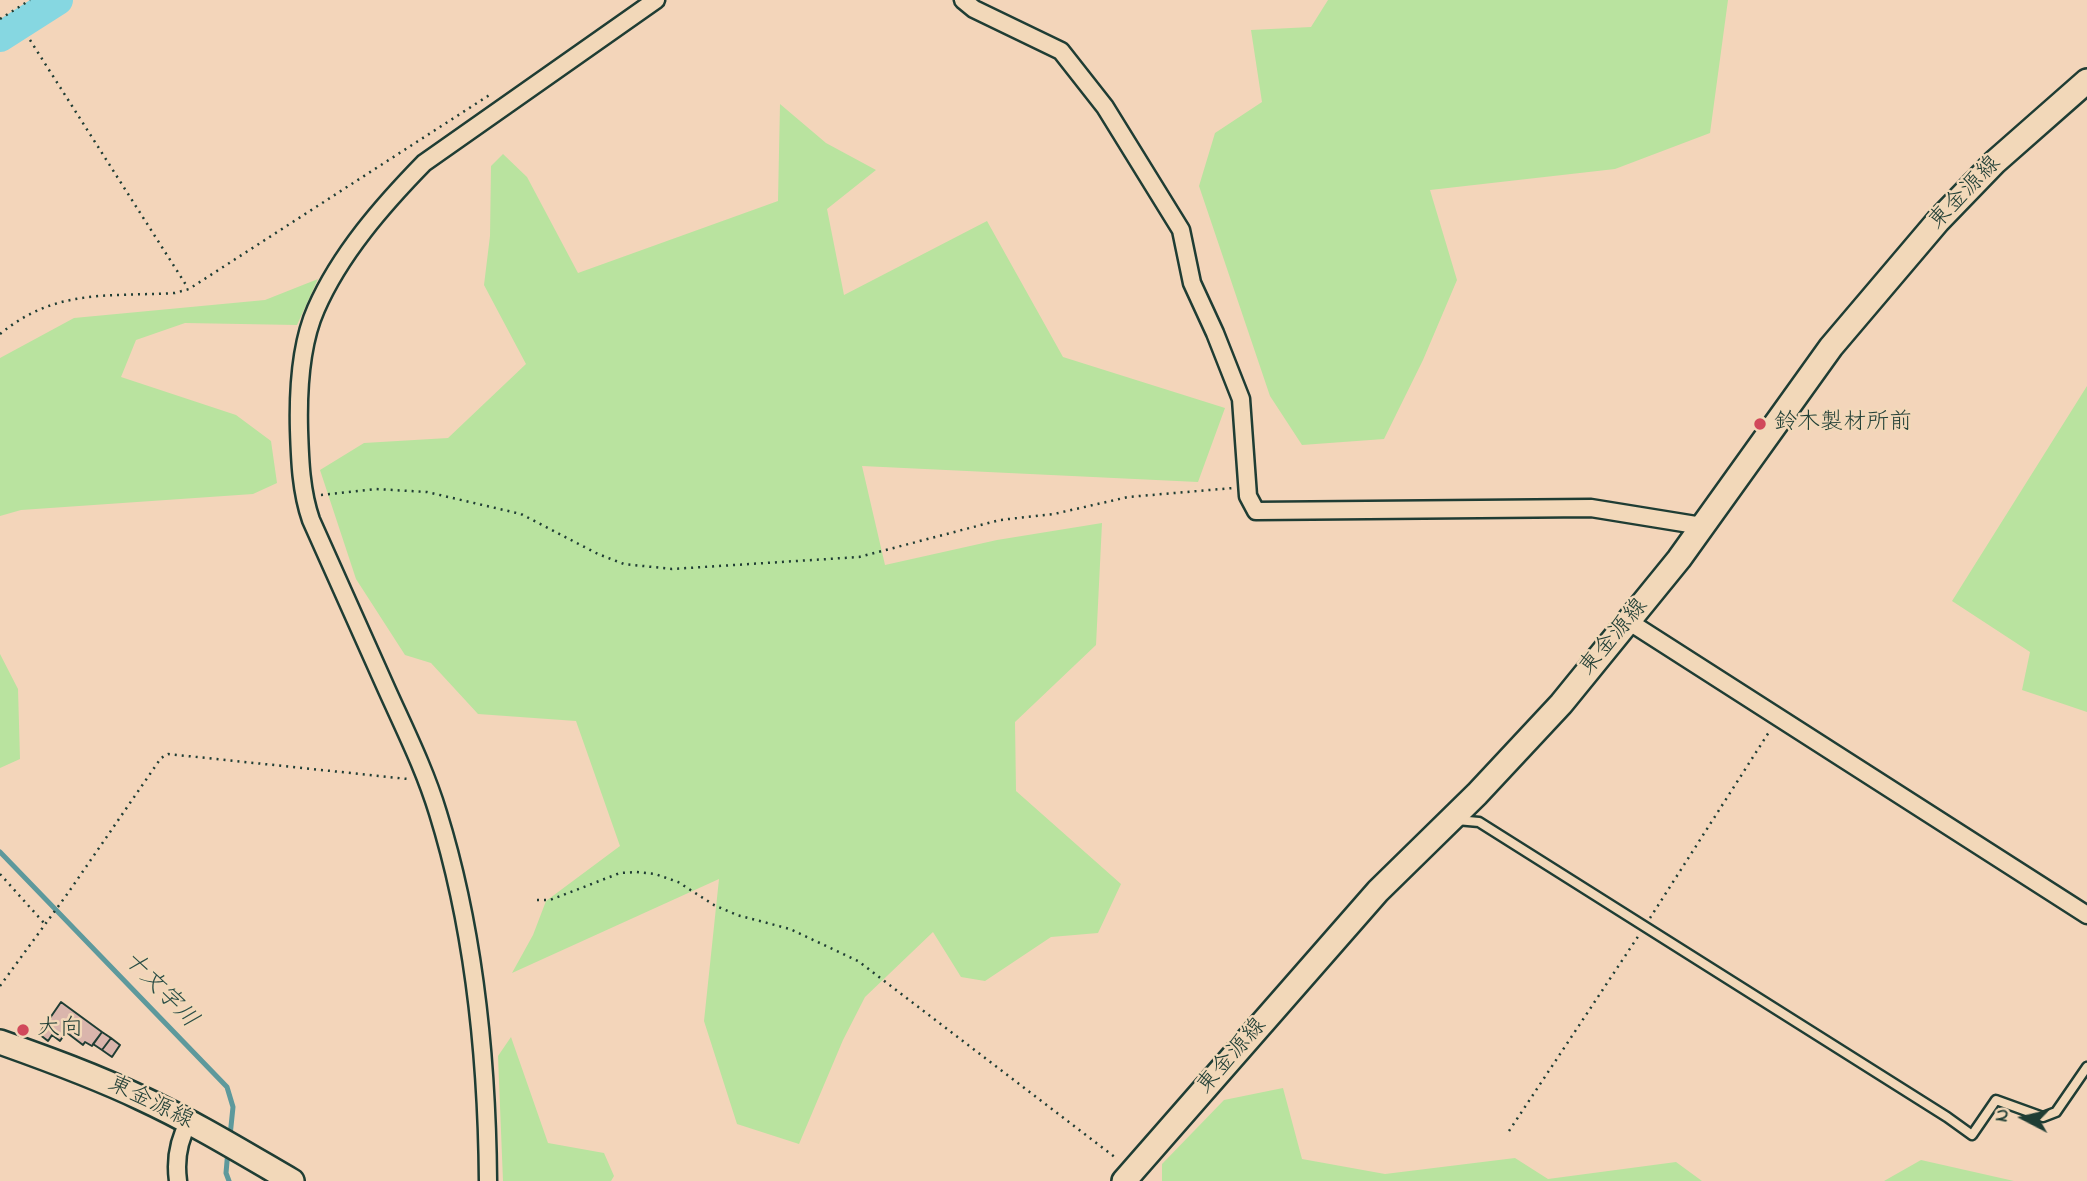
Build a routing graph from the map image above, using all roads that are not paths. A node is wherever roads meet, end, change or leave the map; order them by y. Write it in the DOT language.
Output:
graph roads {
  1 [pos="656,0"];
  2 [pos="963,0"];
  3 [pos="2087,81"];
  4 [pos="1702,526"];
  5 [pos="1628,621"];
  6 [pos="1450,820"];
  7 [pos="2087,915"];
  8 [pos="0,1042"];
  9 [pos="2087,1067"];
  10 [pos="189,1122"];
  11 [pos="1128,1176"];
  12 [pos="178,1181"];
  13 [pos="292,1181"];
  14 [pos="488,1181"];
  1 -- 14 [label="street"];
  2 -- 4 [label="street"];
  3 -- 4 [label="main road, 東金源線"];
  4 -- 5 [label="main road, 東金源線"];
  5 -- 6 [label="main road, 東金源線"];
  5 -- 7 [label="street"];
  6 -- 9 [label="lane"];
  6 -- 11 [label="main road, 東金源線"];
  8 -- 10 [label="main road, 東金源線"];
  10 -- 12 [label="street"];
  10 -- 13 [label="main road, 東金源線"];
}
